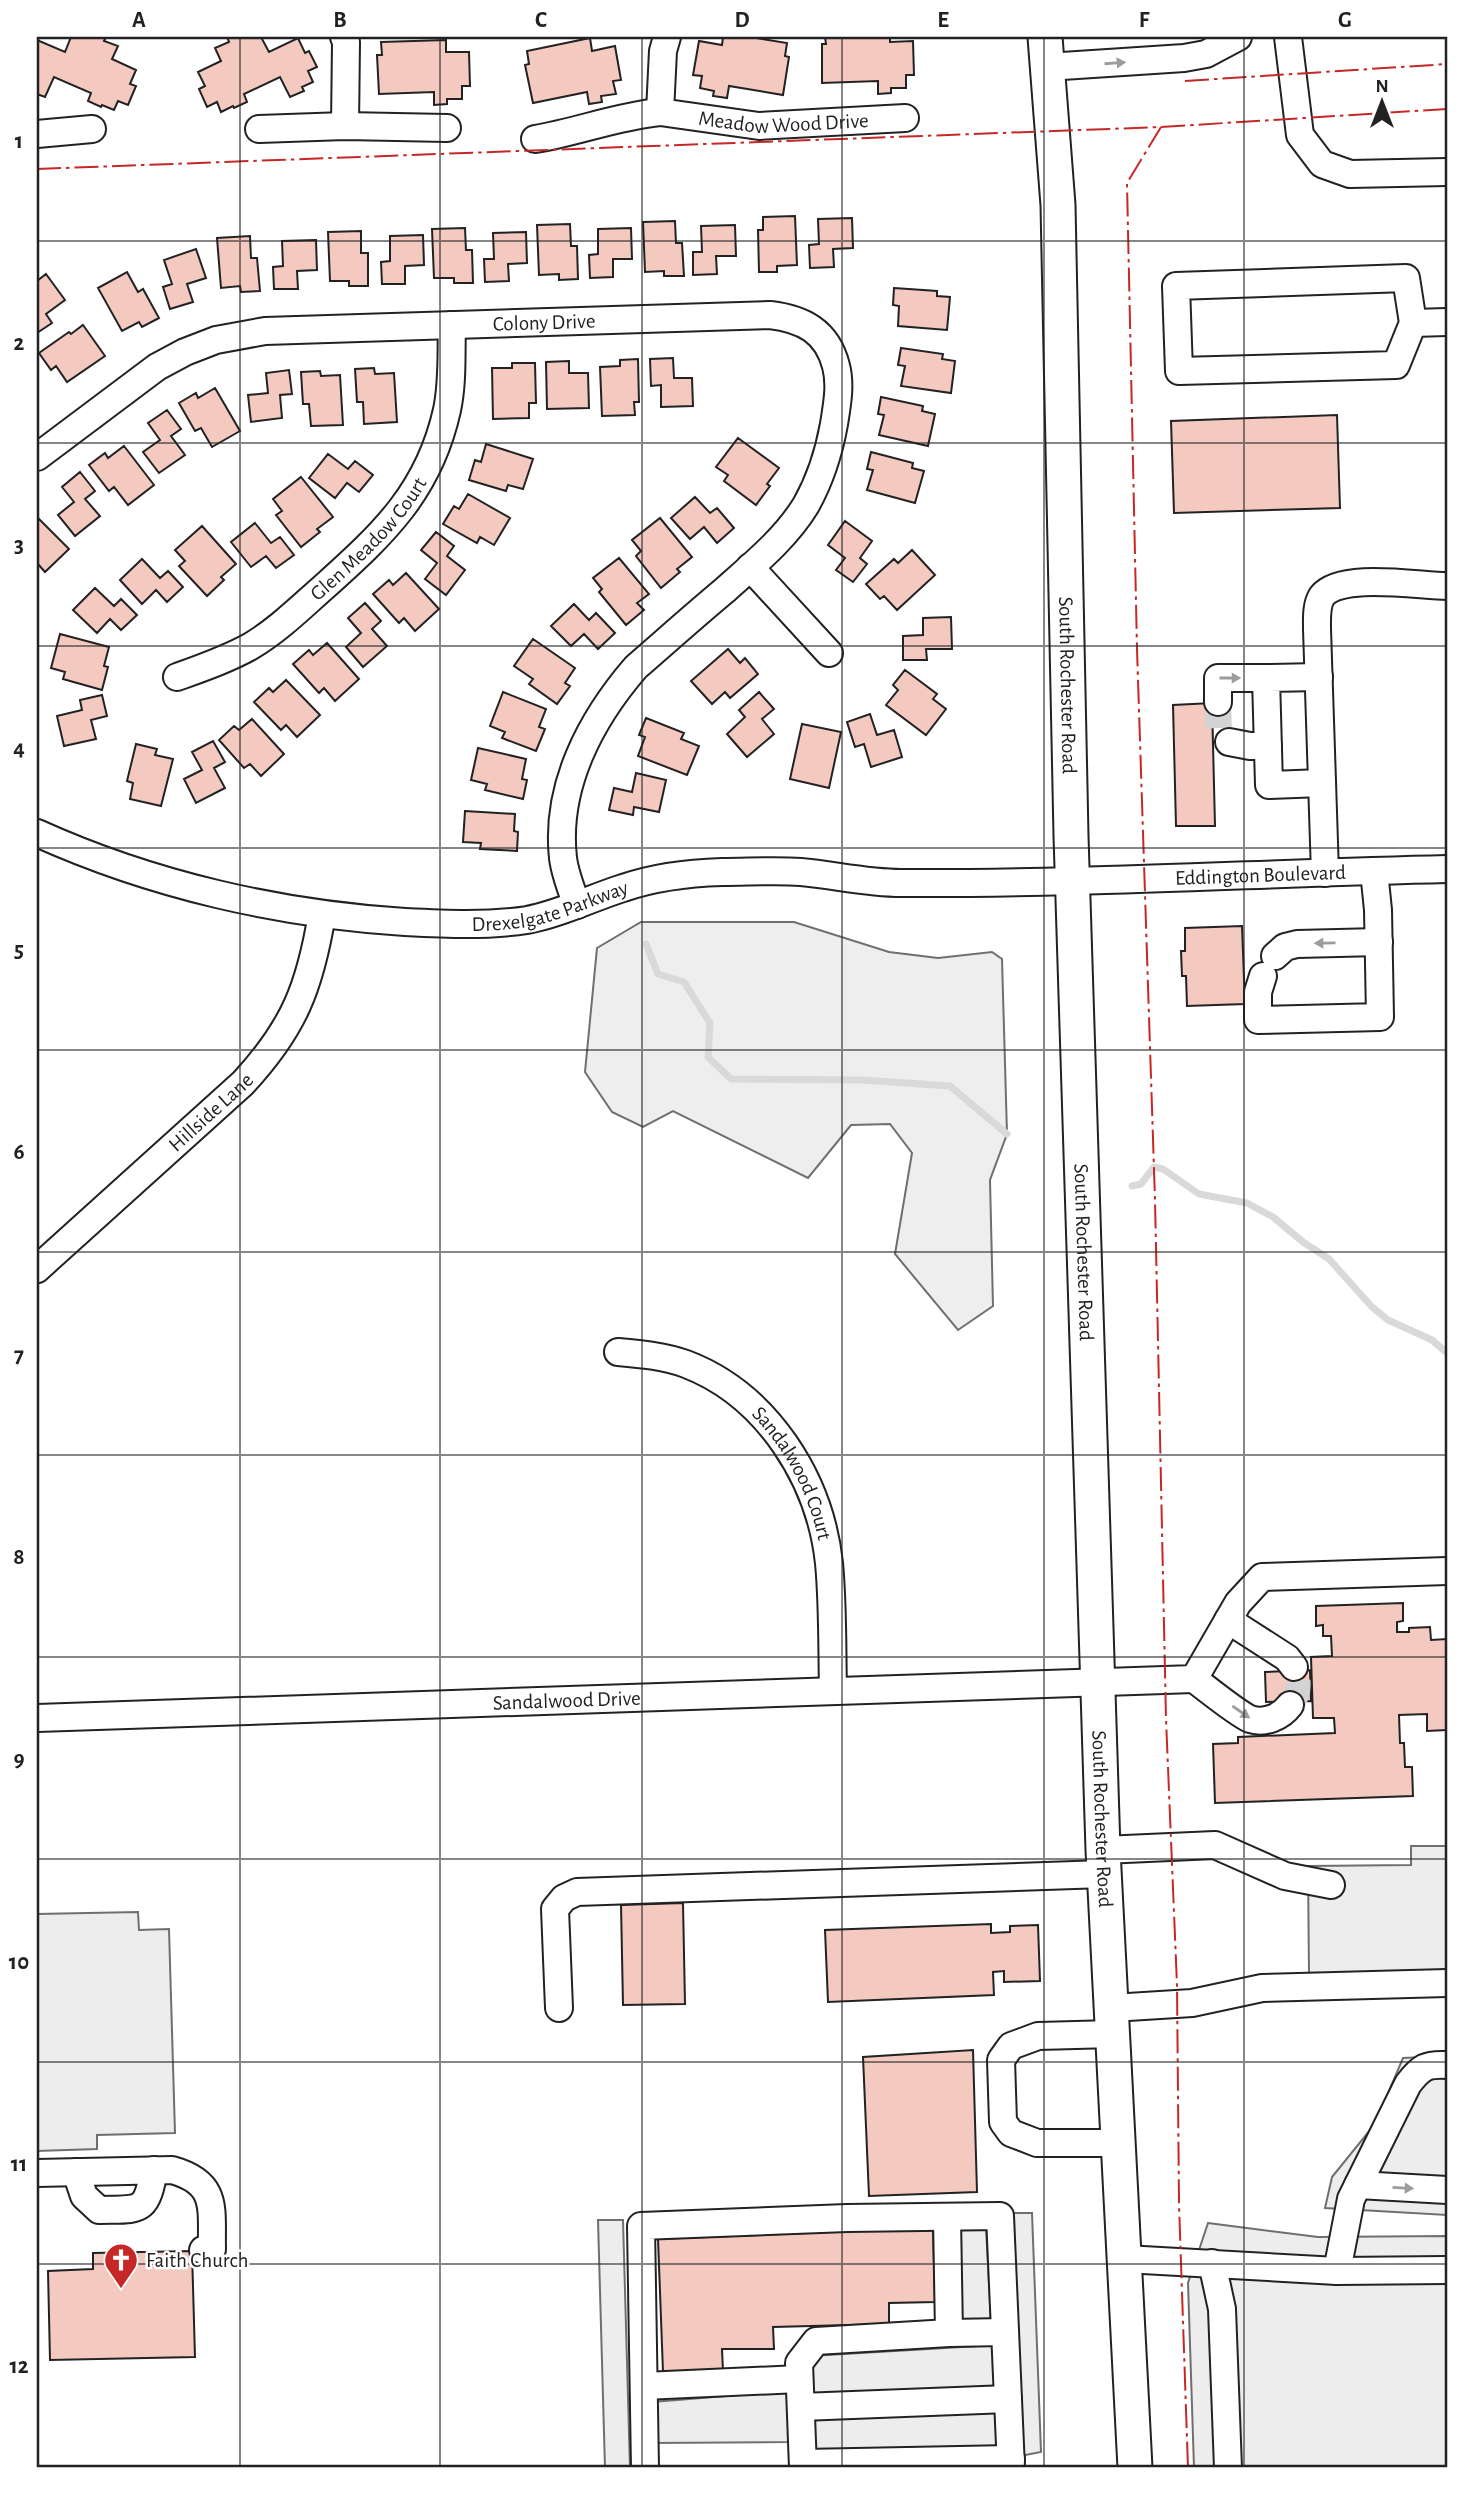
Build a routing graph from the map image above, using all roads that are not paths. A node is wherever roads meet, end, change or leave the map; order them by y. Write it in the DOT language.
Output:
graph roads {
  1 [pos="344,37"];
  2 [pos="667,37"];
  3 [pos="1238,37"];
  4 [pos="1288,37"];
  5 [pos="1046,52"];
  6 [pos="660,112"];
  7 [pos="905,118"];
  8 [pos="345,126"];
  9 [pos="447,128"];
  10 [pos="92,129"];
  11 [pos="259,129"];
  12 [pos="37,134"];
  13 [pos="535,139"];
  14 [pos="1447,172"];
  15 [pos="1447,322"];
  16 [pos="1413,323"];
  17 [pos="452,325"];
  18 [pos="38,453"];
  19 [pos="750,567"];
  20 [pos="1447,586"];
  21 [pos="829,653"];
  22 [pos="177,677"];
  23 [pos="1319,677"];
  24 [pos="1266,678"];
  25 [pos="1218,702"];
  26 [pos="1230,742"];
  27 [pos="1268,746"];
  28 [pos="1322,783"];
  29 [pos="37,833"];
  30 [pos="1447,869"];
  31 [pos="1374,871"];
  32 [pos="1325,873"];
  33 [pos="1072,882"];
  34 [pos="577,905"];
  35 [pos="322,914"];
  36 [pos="1379,942"];
  37 [pos="37,1269"];
  38 [pos="618,1352"];
  39 [pos="1447,1571"];
  40 [pos="1228,1620"];
  41 [pos="1294,1667"];
  42 [pos="1194,1679"];
  43 [pos="1098,1683"];
  44 [pos="833,1691"];
  45 [pos="1290,1705"];
  46 [pos="37,1718"];
  47 [pos="1104,1862"];
  48 [pos="1331,1885"];
  49 [pos="1447,1983"];
  50 [pos="559,2008"];
  51 [pos="1112,2021"];
  52 [pos="1447,2065"];
  53 [pos="1118,2143"];
  54 [pos="154,2170"];
  55 [pos="76,2172"];
  56 [pos="37,2174"];
  57 [pos="1358,2185"];
  58 [pos="1447,2190"];
  59 [pos="947,2217"];
  60 [pos="203,2250"];
  61 [pos="1125,2259"];
  62 [pos="1212,2263"];
  63 [pos="1447,2270"];
  64 [pos="1337,2271"];
  65 [pos="1005,2332"];
  66 [pos="949,2333"];
  67 [pos="799,2379"];
  68 [pos="644,2386"];
  69 [pos="1008,2399"];
  70 [pos="800,2407"];
  71 [pos="1011,2463"];
  72 [pos="803,2466"];
  73 [pos="645,2468"];
  74 [pos="1135,2468"];
  75 [pos="1228,2468"];
  1 -- 8 [label="street"];
  2 -- 6 [label="street"];
  5 -- 3 [label="street, one-way"];
  4 -- 14 [label="street"];
  5 -- 33 [label="main road, South Rochester Road"];
  6 -- 7 [label="street, Meadow Wood Drive"];
  6 -- 13 [label="street, Meadow Wood Drive"];
  8 -- 9 [label="street"];
  8 -- 11 [label="street"];
  10 -- 12 [label="street"];
  15 -- 16 [label="street"];
  16 -- 16 [label="street"];
  17 -- 18 [label="street, Colony Drive"];
  17 -- 19 [label="street, Colony Drive"];
  17 -- 22 [label="street, Glen Meadow Court"];
  19 -- 21 [label="street"];
  19 -- 34 [label="street, Colony Drive"];
  20 -- 23 [label="street"];
  23 -- 24 [label="street"];
  23 -- 28 [label="street"];
  25 -- 24 [label="street, one-way"];
  24 -- 27 [label="street"];
  26 -- 27 [label="street"];
  27 -- 28 [label="street"];
  28 -- 32 [label="street"];
  29 -- 35 [label="street, Drexelgate Parkway"];
  30 -- 31 [label="street, Eddington Boulevard"];
  31 -- 32 [label="street, Eddington Boulevard"];
  31 -- 36 [label="street"];
  32 -- 33 [label="street, Eddington Boulevard"];
  33 -- 34 [label="street, Drexelgate Parkway"];
  33 -- 43 [label="main road, South Rochester Road"];
  34 -- 35 [label="street, Drexelgate Parkway"];
  35 -- 37 [label="street, Hillside Lane"];
  36 -- 36 [label="street, one-way"];
  38 -- 44 [label="street, Sandalwood Court"];
  39 -- 40 [label="street"];
  40 -- 41 [label="street"];
  40 -- 42 [label="street"];
  42 -- 43 [label="street, Sandalwood Drive"];
  42 -- 45 [label="street, one-way"];
  43 -- 44 [label="street, Sandalwood Drive"];
  43 -- 47 [label="main road, South Rochester Road"];
  44 -- 46 [label="street, Sandalwood Drive"];
  47 -- 48 [label="street"];
  47 -- 50 [label="street"];
  47 -- 51 [label="main road, South Rochester Road"];
  49 -- 51 [label="street"];
  51 -- 53 [label="main road, South Rochester Road"];
  51 -- 53 [label="street"];
  52 -- 57 [label="street"];
  53 -- 61 [label="main road, South Rochester Road"];
  54 -- 55 [label="street"];
  54 -- 55 [label="street"];
  54 -- 60 [label="street"];
  55 -- 56 [label="street"];
  57 -- 58 [label="street, one-way"];
  57 -- 64 [label="street"];
  59 -- 65 [label="street"];
  59 -- 66 [label="street"];
  59 -- 68 [label="street"];
  61 -- 62 [label="street"];
  61 -- 74 [label="main road, South Rochester Road"];
  62 -- 64 [label="street"];
  62 -- 75 [label="street"];
  63 -- 64 [label="street"];
  65 -- 66 [label="street"];
  65 -- 69 [label="street"];
  66 -- 67 [label="street"];
  67 -- 68 [label="street"];
  67 -- 70 [label="street"];
  68 -- 73 [label="street"];
  69 -- 70 [label="street"];
  69 -- 71 [label="street"];
  70 -- 72 [label="street"];
  71 -- 72 [label="street"];
}
